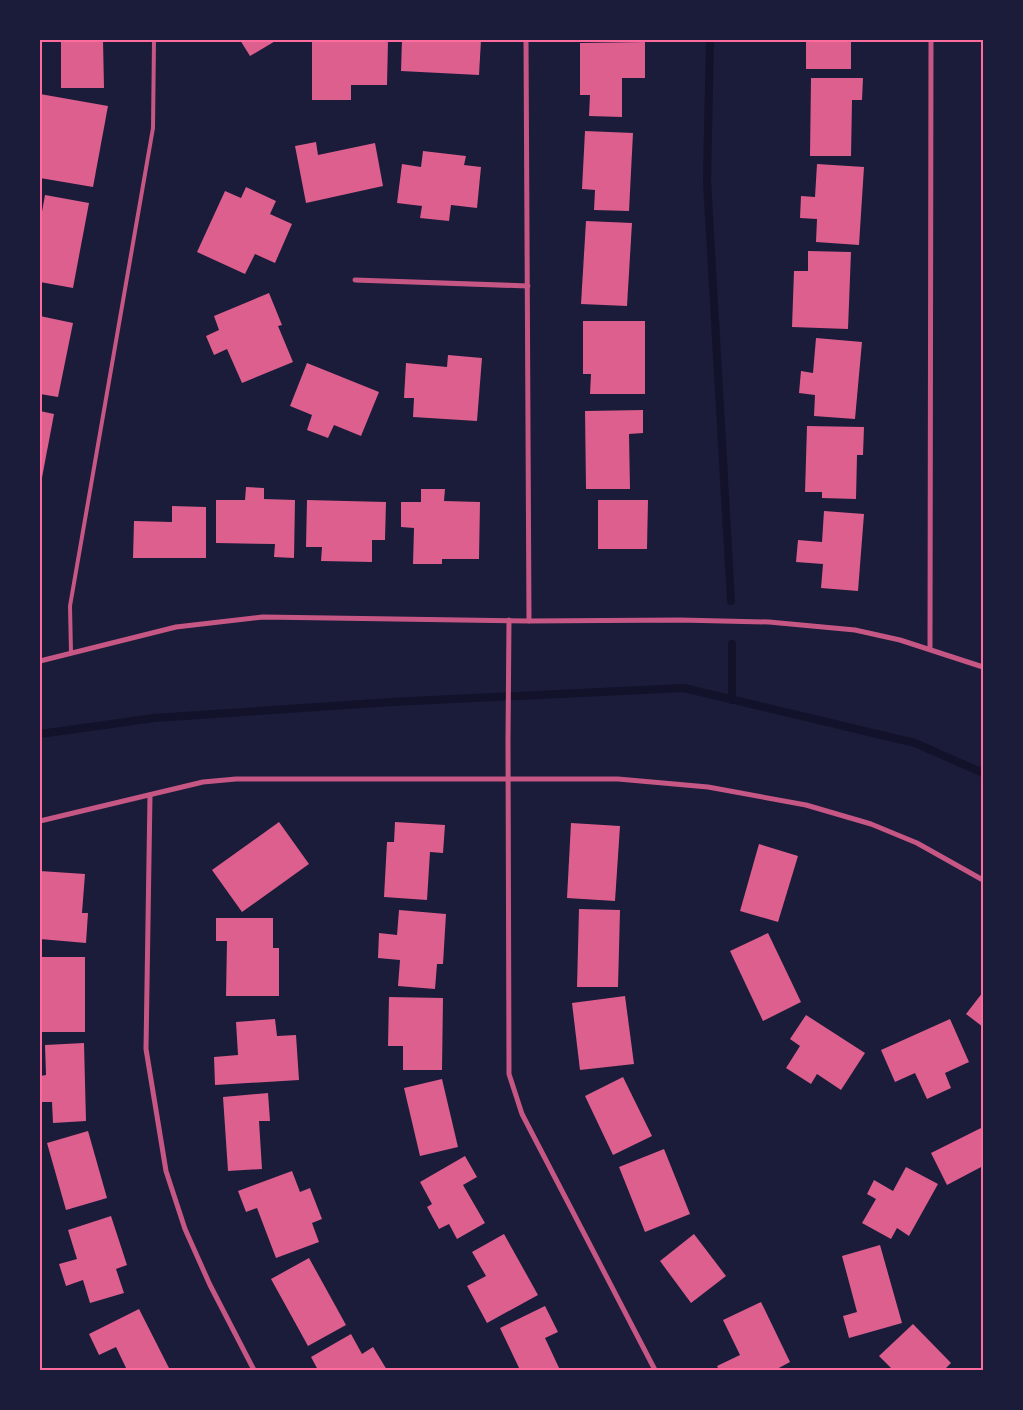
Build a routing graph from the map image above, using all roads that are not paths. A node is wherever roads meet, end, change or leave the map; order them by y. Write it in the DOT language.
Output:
graph roads {
  1 [pos="154,40"];
  2 [pos="526,40"];
  3 [pos="931,40"];
  4 [pos="355,280"];
  5 [pos="528,286"];
  6 [pos="509,620"];
  7 [pos="529,621"];
  8 [pos="930,650"];
  9 [pos="71,653"];
  10 [pos="40,660"];
  11 [pos="983,667"];
  12 [pos="508,780"];
  13 [pos="150,795"];
  14 [pos="40,821"];
  15 [pos="983,880"];
  16 [pos="254,1370"];
  17 [pos="655,1370"];
  1 -- 9 [label="lane"];
  2 -- 5 [label="street"];
  3 -- 8 [label="street"];
  4 -- 5 [label="street"];
  5 -- 7 [label="street"];
  6 -- 7 [label="street"];
  6 -- 9 [label="street"];
  6 -- 12 [label="street"];
  7 -- 8 [label="street"];
  8 -- 11 [label="street"];
  9 -- 10 [label="street"];
  12 -- 13 [label="street"];
  12 -- 15 [label="street"];
  12 -- 17 [label="street"];
  13 -- 14 [label="street"];
  13 -- 16 [label="street"];
}
